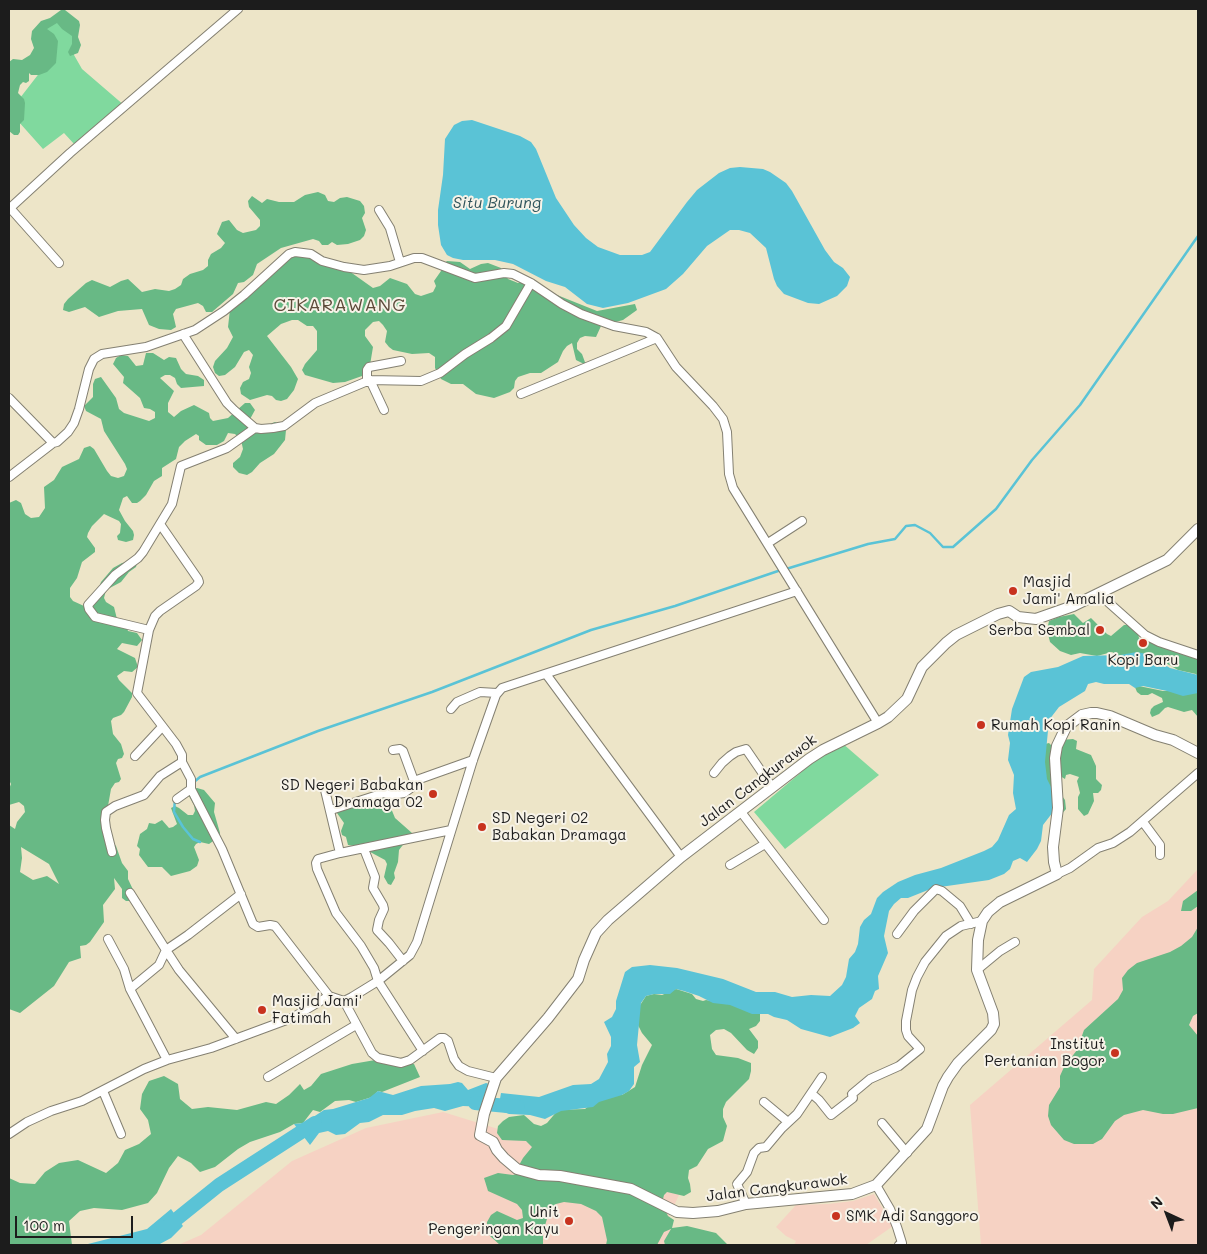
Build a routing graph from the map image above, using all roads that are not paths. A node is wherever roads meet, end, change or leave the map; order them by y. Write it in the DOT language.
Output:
graph roads {
  1 [pos="238,9"];
  2 [pos="9,208"];
  3 [pos="379,210"];
  4 [pos="400,262"];
  5 [pos="60,263"];
  6 [pos="531,283"];
  7 [pos="182,334"];
  8 [pos="657,338"];
  9 [pos="401,362"];
  10 [pos="369,381"];
  11 [pos="521,394"];
  12 [pos="11,404"];
  13 [pos="384,410"];
  14 [pos="255,428"];
  15 [pos="52,443"];
  16 [pos="9,477"];
  17 [pos="802,521"];
  18 [pos="160,524"];
  19 [pos="1198,529"];
  20 [pos="768,543"];
  21 [pos="797,591"];
  22 [pos="1099,594"];
  23 [pos="149,630"];
  24 [pos="1198,655"];
  25 [pos="546,674"];
  26 [pos="497,693"];
  27 [pos="451,708"];
  28 [pos="878,723"];
  29 [pos="162,726"];
  30 [pos="393,750"];
  31 [pos="1198,753"];
  32 [pos="135,756"];
  33 [pos="473,760"];
  34 [pos="182,762"];
  35 [pos="714,773"];
  36 [pos="1198,773"];
  37 [pos="414,781"];
  38 [pos="772,787"];
  39 [pos="191,788"];
  40 [pos="325,790"];
  41 [pos="177,799"];
  42 [pos="331,810"];
  43 [pos="741,812"];
  44 [pos="1143,822"];
  45 [pos="451,830"];
  46 [pos="765,844"];
  47 [pos="364,849"];
  48 [pos="112,852"];
  49 [pos="340,853"];
  50 [pos="1160,855"];
  51 [pos="682,856"];
  52 [pos="730,865"];
  53 [pos="1057,874"];
  54 [pos="130,893"];
  55 [pos="241,894"];
  56 [pos="824,920"];
  57 [pos="982,921"];
  58 [pos="971,924"];
  59 [pos="897,934"];
  60 [pos="108,938"];
  61 [pos="1015,942"];
  62 [pos="166,950"];
  63 [pos="403,961"];
  64 [pos="977,970"];
  65 [pos="378,981"];
  66 [pos="130,989"];
  67 [pos="329,996"];
  68 [pos="344,1001"];
  69 [pos="356,1024"];
  70 [pos="236,1039"];
  71 [pos="423,1051"];
  72 [pos="168,1060"];
  73 [pos="268,1076"];
  74 [pos="822,1077"];
  75 [pos="495,1081"];
  76 [pos="103,1091"];
  77 [pos="812,1094"];
  78 [pos="764,1102"];
  79 [pos="788,1122"];
  80 [pos="882,1123"];
  81 [pos="9,1134"];
  82 [pos="121,1134"];
  83 [pos="907,1153"];
  84 [pos="876,1185"];
  85 [pos="746,1204"];
  86 [pos="899,1245"];
  1 -- 2 [label="street"];
  2 -- 5 [label="street"];
  3 -- 4 [label="street"];
  4 -- 6 [label="street"];
  4 -- 7 [label="street"];
  6 -- 8 [label="street"];
  6 -- 10 [label="street"];
  7 -- 14 [label="street"];
  7 -- 15 [label="street"];
  8 -- 11 [label="street"];
  8 -- 20 [label="street"];
  9 -- 10 [label="street"];
  10 -- 13 [label="street"];
  10 -- 14 [label="street"];
  12 -- 15 [label="street"];
  14 -- 18 [label="street"];
  15 -- 16 [label="street"];
  17 -- 20 [label="street"];
  18 -- 23 [label="street"];
  18 -- 23 [label="street"];
  19 -- 22 [label="street, Jalan Cangkurawok"];
  20 -- 21 [label="street"];
  21 -- 25 [label="street"];
  21 -- 28 [label="street"];
  22 -- 24 [label="street"];
  22 -- 28 [label="street, Jalan Cangkurawok"];
  23 -- 29 [label="street"];
  25 -- 26 [label="street"];
  25 -- 51 [label="street"];
  26 -- 27 [label="street"];
  26 -- 33 [label="street"];
  28 -- 38 [label="street, Jalan Cangkurawok"];
  29 -- 32 [label="street"];
  29 -- 34 [label="street"];
  30 -- 37 [label="street"];
  31 -- 53 [label="street"];
  33 -- 37 [label="street"];
  33 -- 45 [label="street"];
  34 -- 39 [label="street"];
  34 -- 48 [label="street"];
  35 -- 38 [label="street"];
  36 -- 44 [label="street"];
  37 -- 42 [label="street"];
  38 -- 43 [label="street, Jalan Cangkurawok"];
  39 -- 41 [label="street"];
  39 -- 55 [label="street"];
  40 -- 42 [label="street"];
  42 -- 49 [label="street"];
  43 -- 46 [label="street"];
  43 -- 51 [label="street, Jalan Cangkurawok"];
  44 -- 50 [label="street"];
  44 -- 53 [label="street"];
  45 -- 47 [label="street"];
  45 -- 63 [label="street"];
  46 -- 52 [label="street"];
  46 -- 56 [label="street"];
  47 -- 49 [label="street"];
  47 -- 63 [label="street"];
  49 -- 65 [label="street"];
  51 -- 75 [label="street, Jalan Cangkurawok"];
  53 -- 57 [label="street"];
  54 -- 62 [label="street"];
  55 -- 62 [label="street"];
  55 -- 67 [label="street"];
  57 -- 58 [label="street"];
  57 -- 64 [label="street, Jalan Cangkurawok"];
  58 -- 59 [label="street"];
  58 -- 77 [label="street"];
  60 -- 66 [label="street"];
  61 -- 64 [label="street"];
  62 -- 66 [label="street"];
  62 -- 70 [label="street"];
  63 -- 65 [label="street"];
  64 -- 83 [label="street, Jalan Cangkurawok"];
  65 -- 68 [label="street"];
  65 -- 71 [label="street"];
  66 -- 72 [label="street"];
  67 -- 68 [label="street"];
  67 -- 70 [label="street"];
  68 -- 69 [label="street"];
  69 -- 71 [label="street"];
  69 -- 73 [label="street"];
  70 -- 72 [label="street"];
  71 -- 75 [label="street"];
  72 -- 76 [label="street"];
  74 -- 77 [label="street"];
  75 -- 85 [label="street, Jalan Cangkurawok"];
  76 -- 81 [label="street"];
  76 -- 82 [label="street"];
  77 -- 79 [label="street"];
  78 -- 79 [label="street"];
  79 -- 85 [label="street"];
  80 -- 83 [label="street"];
  83 -- 84 [label="street, Jalan Cangkurawok"];
  84 -- 85 [label="street, Jalan Cangkurawok"];
  84 -- 86 [label="street"];
}
